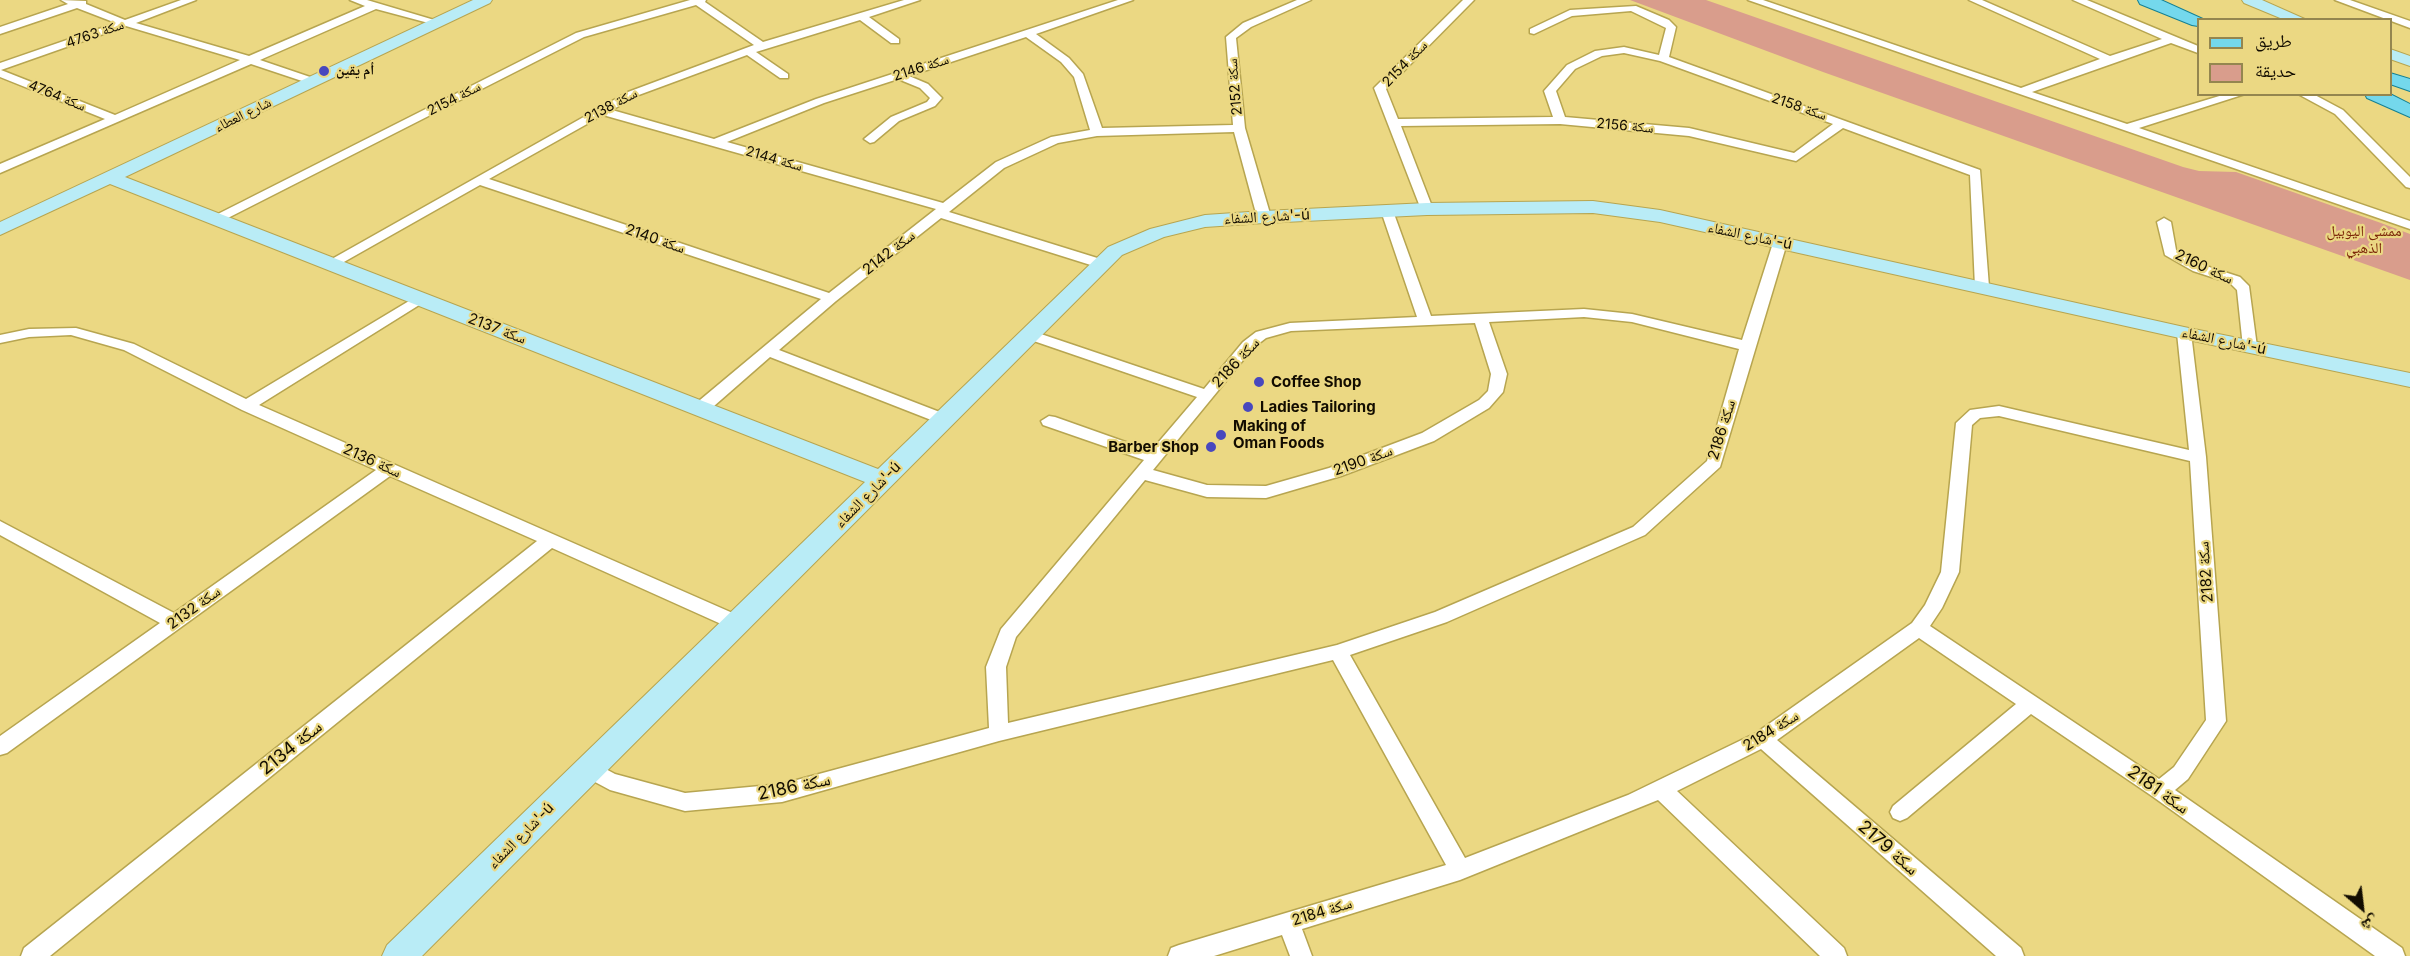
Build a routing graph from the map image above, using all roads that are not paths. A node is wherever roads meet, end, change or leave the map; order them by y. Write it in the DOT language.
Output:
graph roads {
  1 [pos="66,0"];
  2 [pos="92,0"];
  3 [pos="191,0"];
  4 [pos="355,0"];
  5 [pos="485,0"];
  6 [pos="915,0"];
  7 [pos="1128,0"];
  8 [pos="1306,0"];
  9 [pos="1469,0"];
  10 [pos="1753,0"];
  11 [pos="1974,0"];
  12 [pos="2078,0"];
  13 [pos="2146,0"];
  14 [pos="2170,0"];
  15 [pos="2340,0"];
  16 [pos="699,1"];
  17 [pos="2259,1"];
  18 [pos="77,5"];
  19 [pos="374,6"];
  20 [pos="861,16"];
  21 [pos="2204,18"];
  22 [pos="2296,18"];
  23 [pos="2390,18"];
  24 [pos="2392,19"];
  25 [pos="436,22"];
  26 [pos="125,23"];
  27 [pos="2410,25"];
  28 [pos="0,31"];
  29 [pos="1534,31"];
  30 [pos="1028,33"];
  31 [pos="2172,39"];
  32 [pos="895,41"];
  33 [pos="762,46"];
  34 [pos="2197,49"];
  35 [pos="748,51"];
  36 [pos="2392,54"];
  37 [pos="1663,59"];
  38 [pos="250,60"];
  39 [pos="2110,60"];
  40 [pos="2410,61"];
  41 [pos="0,67"];
  42 [pos="0,73"];
  43 [pos="898,75"];
  44 [pos="784,76"];
  45 [pos="2392,78"];
  46 [pos="312,81"];
  47 [pos="2410,85"];
  48 [pos="2392,87"];
  49 [pos="2021,92"];
  50 [pos="2410,95"];
  51 [pos="2233,96"];
  52 [pos="2306,96"];
  53 [pos="2378,96"];
  54 [pos="2390,96"];
  55 [pos="2410,105"];
  56 [pos="602,111"];
  57 [pos="2410,111"];
  58 [pos="115,119"];
  59 [pos="1560,120"];
  60 [pos="1395,123"];
  61 [pos="1842,123"];
  62 [pos="1239,128"];
  63 [pos="2127,128"];
  64 [pos="1097,132"];
  65 [pos="870,139"];
  66 [pos="717,142"];
  67 [pos="0,169"];
  68 [pos="111,178"];
  69 [pos="479,180"];
  70 [pos="2410,184"];
  71 [pos="1427,208"];
  72 [pos="943,211"];
  73 [pos="1387,211"];
  74 [pos="1264,217"];
  75 [pos="215,219"];
  76 [pos="2164,222"];
  77 [pos="2410,225"];
  78 [pos="0,229"];
  79 [pos="1780,243"];
  80 [pos="330,264"];
  81 [pos="1102,264"];
  82 [pos="1982,287"];
  83 [pos="419,298"];
  84 [pos="831,298"];
  85 [pos="1480,317"];
  86 [pos="1425,320"];
  87 [pos="2184,333"];
  88 [pos="1030,335"];
  89 [pos="0,339"];
  90 [pos="1747,346"];
  91 [pos="2250,346"];
  92 [pos="768,351"];
  93 [pos="2410,380"];
  94 [pos="1207,395"];
  95 [pos="246,406"];
  96 [pos="700,409"];
  97 [pos="944,420"];
  98 [pos="1049,421"];
  99 [pos="1155,458"];
  100 [pos="2198,458"];
  101 [pos="388,469"];
  102 [pos="1142,472"];
  103 [pos="883,480"];
  104 [pos="0,527"];
  105 [pos="550,540"];
  106 [pos="174,622"];
  107 [pos="737,623"];
  108 [pos="1919,628"];
  109 [pos="1338,652"];
  110 [pos="2031,703"];
  111 [pos="999,733"];
  112 [pos="1763,739"];
  113 [pos="0,747"];
  114 [pos="589,769"];
  115 [pos="1661,789"];
  116 [pos="2159,790"];
  117 [pos="1900,812"];
  118 [pos="1460,870"];
  119 [pos="1288,922"];
  120 [pos="2006,954"];
  121 [pos="32,956"];
  122 [pos="399,956"];
  123 [pos="1179,956"];
  124 [pos="1301,956"];
  125 [pos="1836,956"];
  126 [pos="2394,956"];
  1 -- 18 [label="street"];
  2 -- 18 [label="street"];
  3 -- 26 [label="street, سكة 4763"];
  4 -- 19 [label="street"];
  5 -- 25 [label="street, شارع العطاء"];
  6 -- 20 [label="street, سكة 2138"];
  7 -- 30 [label="street, سكة 2146"];
  8 -- 62 [label="street, سكة 2152"];
  9 -- 60 [label="street, سكة 2154"];
  10 -- 49 [label="street"];
  11 -- 39 [label="street"];
  12 -- 31 [label="street"];
  13 -- 21 [label="main road"];
  14 -- 21 [label="main road"];
  15 -- 23 [label="street"];
  16 -- 33 [label="street"];
  16 -- 75 [label="street, سكة 2154"];
  17 -- 22 [label="street"];
  18 -- 26 [label="street"];
  18 -- 28 [label="street"];
  19 -- 25 [label="street"];
  19 -- 38 [label="street"];
  20 -- 32 [label="street"];
  20 -- 33 [label="street, سكة 2138"];
  24 -- 27 [label="street"];
  25 -- 46 [label="street, شارع العطاء"];
  26 -- 38 [label="street"];
  26 -- 41 [label="street, سكة 4763"];
  29 -- 37 [label="street"];
  30 -- 43 [label="street, سكة 2146"];
  30 -- 64 [label="street"];
  31 -- 34 [label="street"];
  31 -- 39 [label="street"];
  33 -- 35 [label="street, سكة 2138"];
  35 -- 44 [label="street"];
  35 -- 56 [label="street, سكة 2138"];
  36 -- 40 [label="street"];
  37 -- 59 [label="street, سكة 2158"];
  37 -- 61 [label="street, سكة 2158"];
  38 -- 46 [label="street"];
  38 -- 58 [label="street"];
  39 -- 49 [label="street"];
  42 -- 58 [label="street, سكة 4764"];
  43 -- 65 [label="street"];
  43 -- 66 [label="street, سكة 2146"];
  45 -- 47 [label="main road"];
  46 -- 68 [label="street, شارع العطاء"];
  48 -- 50 [label="main road"];
  49 -- 63 [label="street"];
  51 -- 63 [label="street"];
  52 -- 70 [label="street"];
  53 -- 57 [label="main road"];
  54 -- 55 [label="main road"];
  56 -- 66 [label="street, سكة 2144"];
  56 -- 69 [label="street, سكة 2138"];
  58 -- 67 [label="street"];
  59 -- 60 [label="street, سكة 2156"];
  59 -- 61 [label="street, سكة 2156"];
  60 -- 71 [label="street, سكة 2154"];
  61 -- 82 [label="street, سكة 2158"];
  62 -- 64 [label="street, سكة 2142"];
  62 -- 74 [label="street, سكة 2152"];
  63 -- 77 [label="street"];
  64 -- 72 [label="street, سكة 2142"];
  66 -- 72 [label="street, سكة 2144"];
  68 -- 75 [label="street, سكة 2137"];
  68 -- 78 [label="street, شارع العطاء"];
  69 -- 80 [label="street, سكة 2138"];
  69 -- 84 [label="street, سكة 2140"];
  71 -- 73 [label="street, شارع الشفاء'-ú"];
  71 -- 79 [label="street, شارع الشفاء'-ú"];
  72 -- 81 [label="street, سكة 2144"];
  72 -- 84 [label="street, سكة 2142"];
  73 -- 74 [label="street, شارع الشفاء'-ú"];
  73 -- 86 [label="street"];
  74 -- 81 [label="street, شارع الشفاء'-ú"];
  75 -- 80 [label="street, سكة 2137"];
  76 -- 91 [label="street, سكة 2160"];
  79 -- 82 [label="street, شارع الشفاء'-ú"];
  79 -- 90 [label="street, سكة 2186"];
  80 -- 83 [label="street, سكة 2137"];
  81 -- 88 [label="street, شارع الشفاء'-ú"];
  82 -- 87 [label="street, شارع الشفاء'-ú"];
  83 -- 95 [label="street"];
  83 -- 96 [label="street, سكة 2137"];
  84 -- 92 [label="street, سكة 2142"];
  85 -- 86 [label="street, سكة 2186"];
  85 -- 90 [label="street, سكة 2186"];
  85 -- 102 [label="street, سكة 2190"];
  86 -- 94 [label="street, سكة 2186"];
  87 -- 91 [label="street, شارع الشفاء'-ú"];
  87 -- 100 [label="street, سكة 2182"];
  88 -- 94 [label="street"];
  88 -- 97 [label="street, شارع الشفاء'-ú"];
  89 -- 95 [label="street, سكة 2136"];
  90 -- 109 [label="street, سكة 2186"];
  91 -- 93 [label="street, شارع الشفاء'-ú"];
  92 -- 96 [label="street, سكة 2142"];
  92 -- 97 [label="street"];
  94 -- 99 [label="street, سكة 2186"];
  95 -- 101 [label="street, سكة 2136"];
  96 -- 103 [label="street, سكة 2137"];
  97 -- 103 [label="street, شارع الشفاء'-ú"];
  98 -- 99 [label="street"];
  99 -- 102 [label="street, سكة 2186"];
  100 -- 108 [label="street, سكة 2184"];
  100 -- 116 [label="street, سكة 2182"];
  101 -- 105 [label="street, سكة 2136"];
  101 -- 106 [label="street, سكة 2132"];
  102 -- 111 [label="street, سكة 2186"];
  103 -- 107 [label="street, شارع الشفاء'-ú"];
  104 -- 106 [label="street"];
  105 -- 107 [label="street, سكة 2136"];
  105 -- 121 [label="street, سكة 2134"];
  106 -- 113 [label="street, سكة 2132"];
  107 -- 114 [label="street, شارع الشفاء'-ú"];
  108 -- 110 [label="street, سكة 2181"];
  108 -- 112 [label="street, سكة 2184"];
  109 -- 111 [label="street, سكة 2186"];
  109 -- 118 [label="street"];
  110 -- 116 [label="street, سكة 2181"];
  110 -- 117 [label="street"];
  111 -- 114 [label="street, سكة 2186"];
  112 -- 115 [label="street, سكة 2184"];
  112 -- 120 [label="street, سكة 2179"];
  114 -- 122 [label="street, شارع الشفاء'-ú"];
  115 -- 118 [label="street, سكة 2184"];
  115 -- 125 [label="street"];
  116 -- 126 [label="street, سكة 2181"];
  118 -- 119 [label="street, سكة 2184"];
  119 -- 123 [label="street, سكة 2184"];
  119 -- 124 [label="street"];
}
